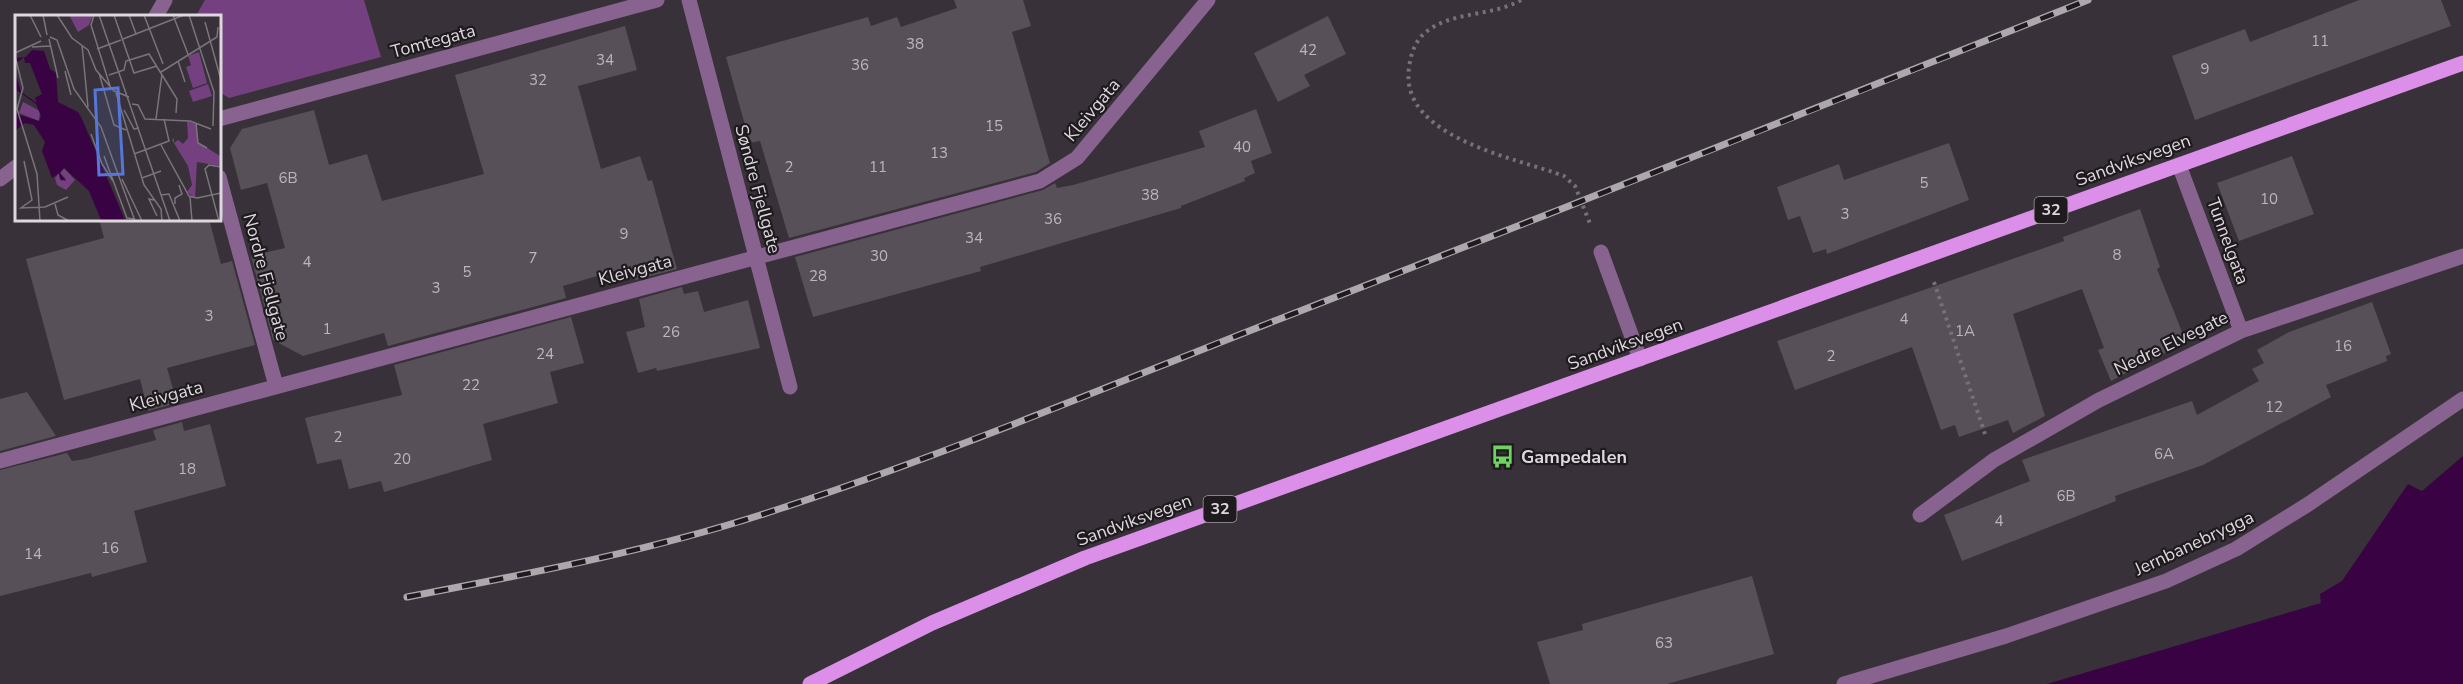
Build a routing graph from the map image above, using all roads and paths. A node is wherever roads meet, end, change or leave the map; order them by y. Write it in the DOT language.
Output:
graph roads {
  1 [pos="165,0"];
  2 [pos="657,0"];
  3 [pos="689,0"];
  4 [pos="1208,0"];
  5 [pos="1521,0"];
  6 [pos="157,15"];
  7 [pos="2463,63"];
  8 [pos="220,119"];
  9 [pos="2179,165"];
  10 [pos="15,168"];
  11 [pos="0,179"];
  12 [pos="220,181"];
  13 [pos="1601,252"];
  14 [pos="1925,255"];
  15 [pos="2463,256"];
  16 [pos="756,257"];
  17 [pos="2241,331"];
  18 [pos="1640,359"];
  19 [pos="276,387"];
  20 [pos="790,387"];
  21 [pos="2463,399"];
  22 [pos="1994,460"];
  23 [pos="0,461"];
  24 [pos="1920,515"];
  25 [pos="810,684"];
  26 [pos="1844,684"];
  1 -- 6 [label="street"];
  2 -- 8 [label="street, Tomtegata"];
  3 -- 16 [label="street, Søndre Fjellgate"];
  4 -- 16 [label="street, Kleivgata"];
  5 -- 13 [label="path"];
  7 -- 9 [label="main road, Sandviksvegen / 32"];
  9 -- 14 [label="main road, Sandviksvegen / 32"];
  9 -- 17 [label="street, Tunnelgata"];
  10 -- 11 [label="street"];
  12 -- 19 [label="street, Nordre Fjellgate"];
  13 -- 18 [label="street"];
  14 -- 18 [label="main road, Sandviksvegen / 32"];
  14 -- 22 [label="path"];
  15 -- 17 [label="street, Nedre Elvegate"];
  16 -- 19 [label="street, Kleivgata"];
  16 -- 20 [label="street, Søndre Fjellgate"];
  17 -- 22 [label="street, Nedre Elvegate"];
  18 -- 25 [label="main road, Sandviksvegen / 32"];
  19 -- 23 [label="street, Kleivgata"];
  21 -- 26 [label="street, Jernbanebrygga"];
  22 -- 24 [label="street, Nedre Elvegate"];
}
